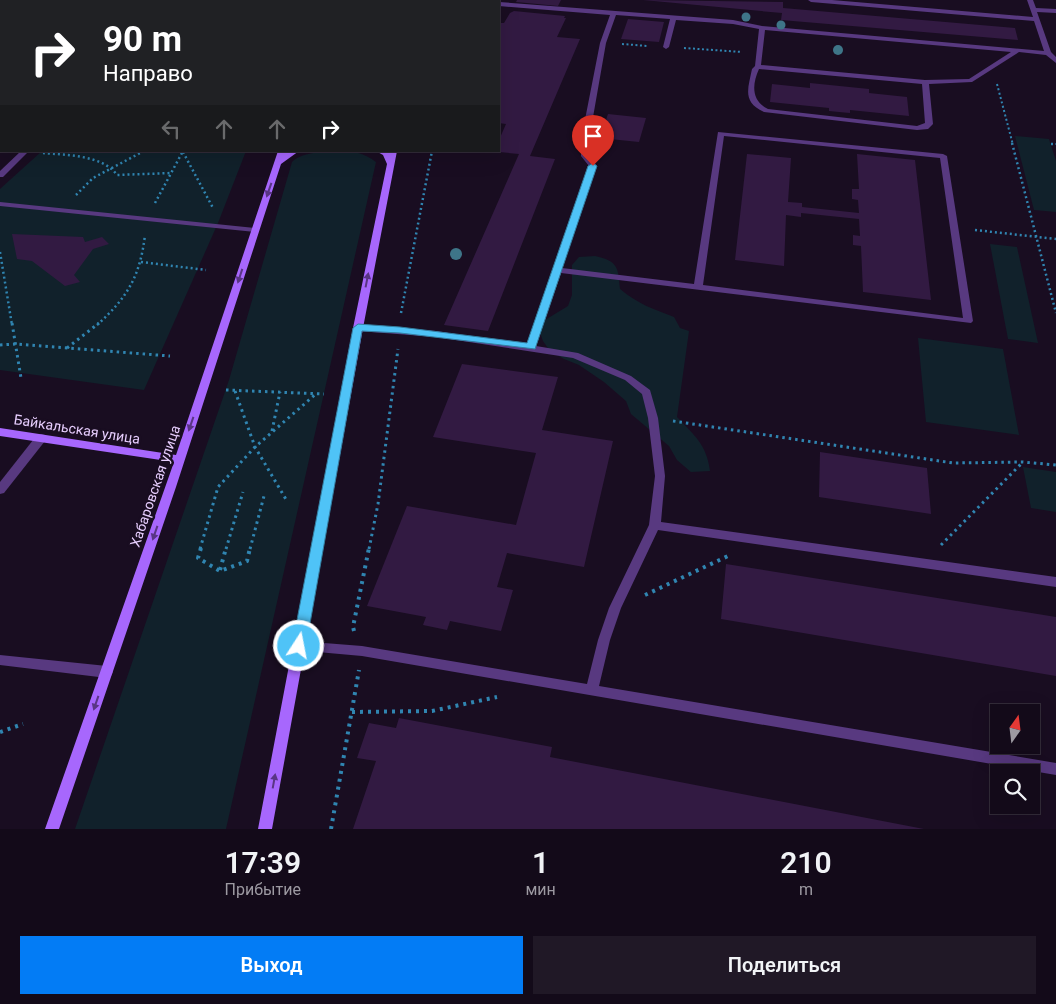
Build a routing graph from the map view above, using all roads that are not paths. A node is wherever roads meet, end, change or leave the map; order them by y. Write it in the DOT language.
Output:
graph roads {
  1 [pos="810,0"];
  2 [pos="1030,0"];
  3 [pos="503,3"];
  4 [pos="1033,10"];
  5 [pos="1056,11"];
  6 [pos="614,13"];
  7 [pos="674,16"];
  8 [pos="1036,19"];
  9 [pos="762,28"];
  10 [pos="1045,45"];
  11 [pos="1056,46"];
  12 [pos="666,47"];
  13 [pos="1018,50"];
  14 [pos="1048,53"];
  15 [pos="1056,61"];
  16 [pos="758,66"];
  17 [pos="925,82"];
  18 [pos="24,152"];
  19 [pos="282,152"];
  20 [pos="293,152"];
  21 [pos="382,152"];
  22 [pos="393,152"];
  23 [pos="278,164"];
  24 [pos="390,164"];
  25 [pos="0,175"];
  26 [pos="0,204"];
  27 [pos="128,218"];
  28 [pos="121,227"];
  29 [pos="255,230"];
  30 [pos="557,270"];
  31 [pos="698,288"];
  32 [pos="358,328"];
  33 [pos="531,347"];
  34 [pos="0,432"];
  35 [pos="41,438"];
  36 [pos="179,459"];
  37 [pos="0,490"];
  38 [pos="655,525"];
  39 [pos="1056,582"];
  40 [pos="299,646"];
  41 [pos="0,660"];
  42 [pos="106,672"];
  43 [pos="591,691"];
  44 [pos="1056,769"];
  45 [pos="52,829"];
  46 [pos="265,829"];
  1 -- 8 [label="lane"];
  2 -- 4 [label="lane"];
  3 -- 6 [label="lane"];
  4 -- 5 [label="lane"];
  4 -- 8 [label="lane"];
  6 -- 7 [label="lane"];
  6 -- 30 [label="lane"];
  7 -- 9 [label="lane"];
  7 -- 12 [label="lane"];
  8 -- 10 [label="lane"];
  9 -- 13 [label="lane"];
  9 -- 16 [label="lane"];
  10 -- 11 [label="lane"];
  10 -- 14 [label="lane"];
  13 -- 14 [label="lane"];
  13 -- 17 [label="lane"];
  14 -- 15 [label="lane"];
  16 -- 17 [label="lane"];
  16 -- 17 [label="lane"];
  18 -- 25 [label="lane"];
  19 -- 23 [label="main road, Хабаровская улица"];
  20 -- 23 [label="main road"];
  21 -- 24 [label="main road"];
  22 -- 24 [label="main road"];
  23 -- 29 [label="main road, Хабаровская улица, one-way"];
  32 -- 24 [label="main road, one-way"];
  26 -- 27 [label="lane"];
  27 -- 28 [label="lane"];
  27 -- 29 [label="lane"];
  29 -- 36 [label="main road, Хабаровская улица, one-way"];
  30 -- 31 [label="lane"];
  30 -- 33 [label="lane"];
  31 -- 31 [label="lane"];
  32 -- 33 [label="lane"];
  32 -- 40 [label="main road"];
  33 -- 38 [label="lane"];
  34 -- 35 [label="main road, Байкальская улица"];
  35 -- 36 [label="main road, Байкальская улица"];
  35 -- 37 [label="lane"];
  36 -- 42 [label="main road, Хабаровская улица, one-way"];
  38 -- 39 [label="lane"];
  38 -- 43 [label="lane"];
  40 -- 43 [label="lane"];
  46 -- 40 [label="main road, one-way"];
  41 -- 42 [label="lane"];
  42 -- 45 [label="main road, Хабаровская улица, one-way"];
  43 -- 44 [label="lane"];
}
